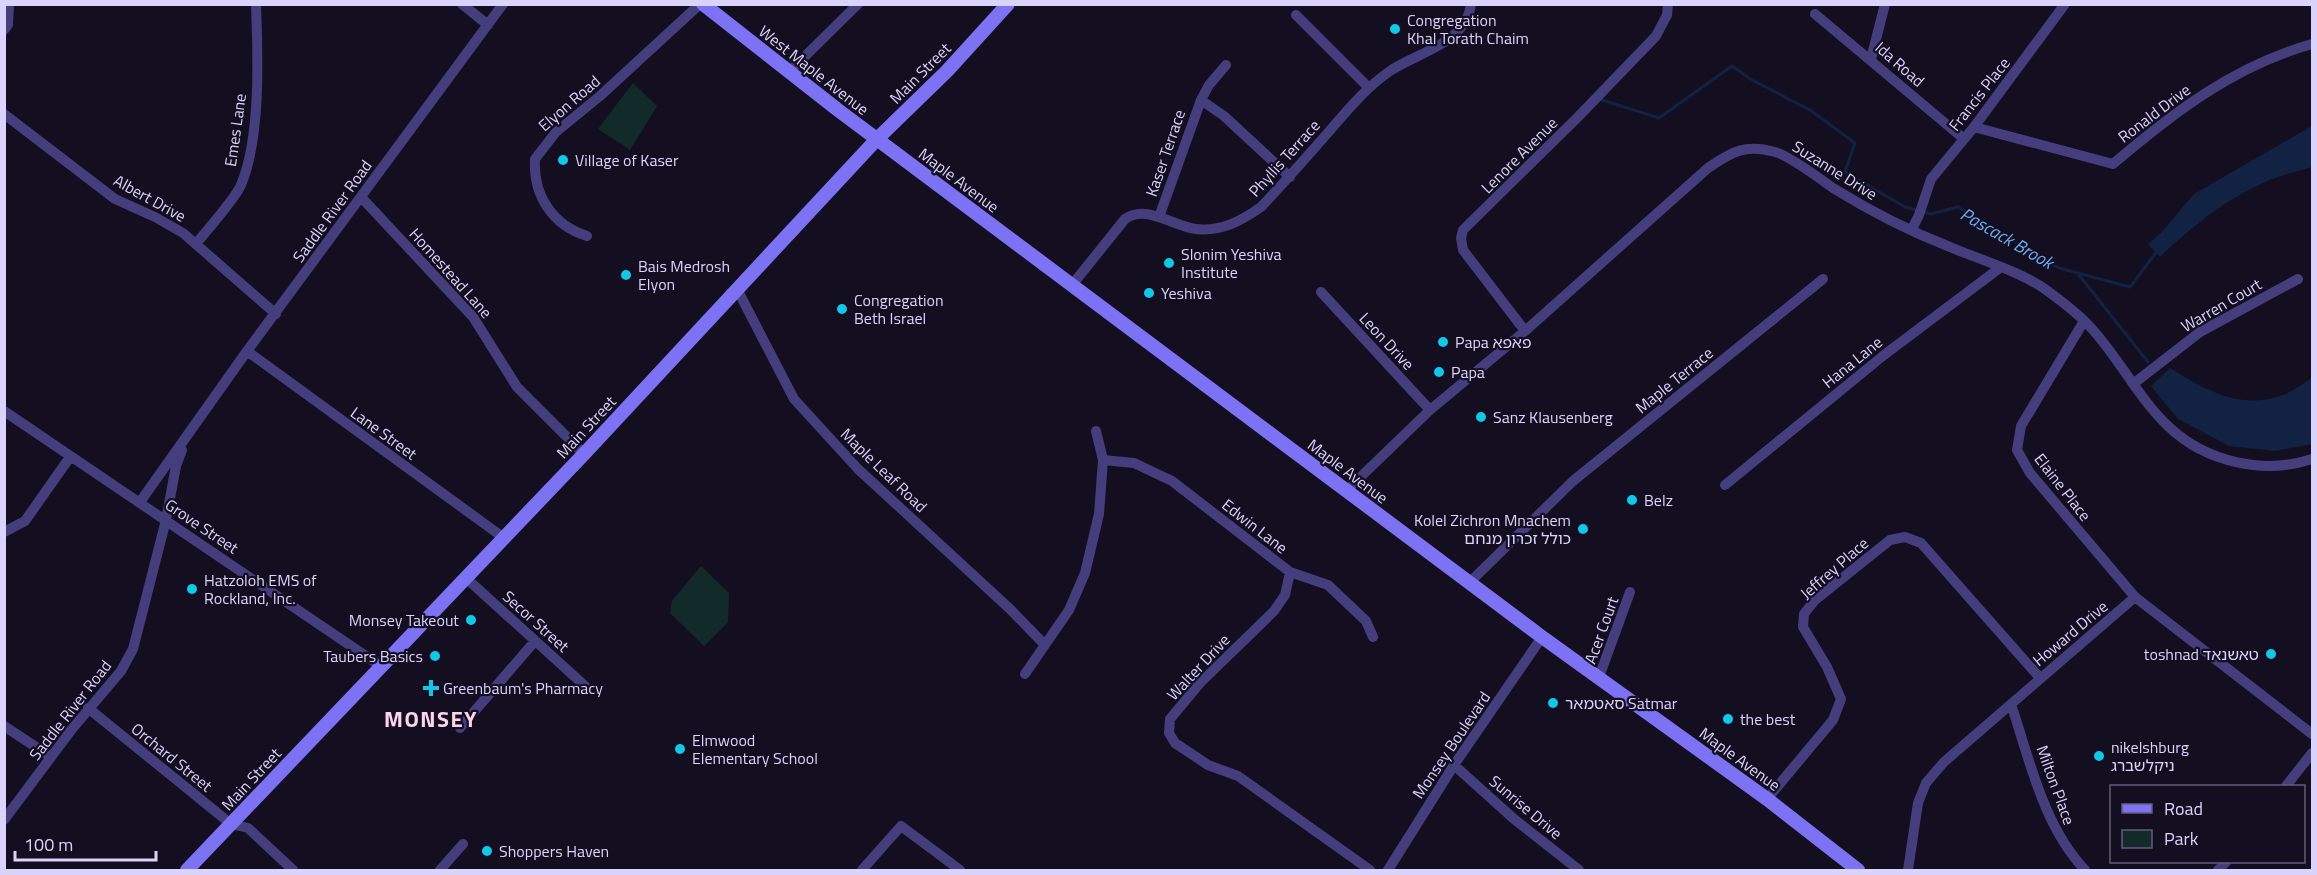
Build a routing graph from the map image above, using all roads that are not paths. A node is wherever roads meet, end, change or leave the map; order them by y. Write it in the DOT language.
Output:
graph roads {
  1 [pos="9,4"];
  2 [pos="256,4"];
  3 [pos="462,4"];
  4 [pos="503,4"];
  5 [pos="701,4"];
  6 [pos="858,4"];
  7 [pos="1008,4"];
  8 [pos="1471,4"];
  9 [pos="1668,4"];
  10 [pos="1885,4"];
  11 [pos="2066,4"];
  12 [pos="1815,14"];
  13 [pos="1296,15"];
  14 [pos="488,25"];
  15 [pos="4,30"];
  16 [pos="2313,44"];
  17 [pos="1871,59"];
  18 [pos="1226,65"];
  19 [pos="789,72"];
  20 [pos="1368,87"];
  21 [pos="1201,100"];
  22 [pos="4,114"];
  23 [pos="1974,127"];
  24 [pos="877,139"];
  25 [pos="1964,139"];
  26 [pos="1290,177"];
  27 [pos="361,197"];
  28 [pos="1159,217"];
  29 [pos="1911,229"];
  30 [pos="587,236"];
  31 [pos="196,244"];
  32 [pos="2001,267"];
  33 [pos="1823,279"];
  34 [pos="2298,279"];
  35 [pos="1072,285"];
  36 [pos="737,289"];
  37 [pos="1321,291"];
  38 [pos="276,314"];
  39 [pos="2084,321"];
  40 [pos="1525,331"];
  41 [pos="247,351"];
  42 [pos="2133,384"];
  43 [pos="1430,410"];
  44 [pos="4,411"];
  45 [pos="1096,431"];
  46 [pos="187,436"];
  47 [pos="584,454"];
  48 [pos="70,457"];
  49 [pos="2313,459"];
  50 [pos="1103,460"];
  51 [pos="1725,484"];
  52 [pos="1346,491"];
  53 [pos="140,502"];
  54 [pos="166,520"];
  55 [pos="4,532"];
  56 [pos="504,538"];
  57 [pos="1290,572"];
  58 [pos="466,579"];
  59 [pos="1469,583"];
  60 [pos="1630,592"];
  61 [pos="2135,597"];
  62 [pos="1373,637"];
  63 [pos="1542,638"];
  64 [pos="535,641"];
  65 [pos="1045,645"];
  66 [pos="382,667"];
  67 [pos="1025,674"];
  68 [pos="1599,677"];
  69 [pos="2040,678"];
  70 [pos="585,686"];
  71 [pos="2011,704"];
  72 [pos="88,708"];
  73 [pos="4,726"];
  74 [pos="460,728"];
  75 [pos="2313,734"];
  76 [pos="2313,753"];
  77 [pos="51,757"];
  78 [pos="1454,765"];
  79 [pos="2287,785"];
  80 [pos="1767,799"];
  81 [pos="4,820"];
  82 [pos="231,824"];
  83 [pos="463,844"];
  84 [pos="187,870"];
  85 [pos="293,870"];
  86 [pos="440,870"];
  87 [pos="862,870"];
  88 [pos="960,870"];
  89 [pos="1370,870"];
  90 [pos="1388,870"];
  91 [pos="1579,870"];
  92 [pos="1858,870"];
  93 [pos="1908,870"];
  94 [pos="2085,870"];
  1 -- 15 [label="street"];
  2 -- 31 [label="street, Emes Lane"];
  3 -- 14 [label="street"];
  4 -- 14 [label="street, Saddle River Road"];
  5 -- 19 [label="street, West Maple Avenue"];
  5 -- 30 [label="street, Elyon Road"];
  6 -- 19 [label="street"];
  7 -- 24 [label="street, Main Street"];
  8 -- 20 [label="street, Phyllis Terrace"];
  9 -- 40 [label="street, Lenore Avenue"];
  10 -- 17 [label="street"];
  11 -- 23 [label="street, Francis Place"];
  12 -- 17 [label="street, Ida Road"];
  13 -- 20 [label="street"];
  14 -- 27 [label="street, Saddle River Road"];
  16 -- 23 [label="street, Ronald Drive"];
  17 -- 25 [label="street, Ida Road"];
  18 -- 21 [label="street, Kaser Terrace"];
  19 -- 24 [label="street, West Maple Avenue"];
  20 -- 26 [label="street, Phyllis Terrace"];
  21 -- 26 [label="street, Kaser Terrace"];
  21 -- 28 [label="street, Kaser Terrace"];
  22 -- 31 [label="street, Albert Drive"];
  23 -- 25 [label="street, Francis Place"];
  24 -- 35 [label="street, Maple Avenue"];
  24 -- 36 [label="street, Main Street"];
  25 -- 29 [label="street, Francis Place"];
  26 -- 28 [label="street, Phyllis Terrace"];
  27 -- 38 [label="street, Saddle River Road"];
  27 -- 47 [label="street, Homestead Lane"];
  28 -- 35 [label="street, Phyllis Terrace"];
  29 -- 32 [label="street, Suzanne Drive"];
  29 -- 40 [label="street, Suzanne Drive"];
  31 -- 38 [label="street, Albert Drive"];
  32 -- 39 [label="street, Suzanne Drive"];
  32 -- 51 [label="street, Hana Lane"];
  33 -- 59 [label="street, Maple Terrace"];
  34 -- 42 [label="street, Warren Court"];
  35 -- 52 [label="street, Maple Avenue"];
  36 -- 47 [label="street, Main Street"];
  36 -- 65 [label="street, Maple Leaf Road"];
  37 -- 43 [label="street, Leon Drive"];
  38 -- 41 [label="street, Saddle River Road"];
  39 -- 42 [label="street, Suzanne Drive"];
  39 -- 61 [label="street, Elaine Place"];
  40 -- 43 [label="street, Suzanne Drive"];
  41 -- 46 [label="street, Saddle River Road"];
  41 -- 56 [label="street, Lane Street"];
  42 -- 49 [label="street, Suzanne Drive"];
  43 -- 52 [label="street, Suzanne Drive"];
  44 -- 48 [label="street, Grove Street"];
  45 -- 50 [label="street"];
  46 -- 53 [label="street, Saddle River Road"];
  46 -- 54 [label="street, Saddle River Road"];
  47 -- 56 [label="street, Main Street"];
  48 -- 53 [label="street, Grove Street"];
  48 -- 55 [label="street"];
  50 -- 57 [label="street, Edwin Lane"];
  50 -- 65 [label="street"];
  52 -- 59 [label="street, Maple Avenue"];
  53 -- 54 [label="street, Grove Street"];
  54 -- 66 [label="street, Grove Street"];
  54 -- 72 [label="street, Saddle River Road"];
  56 -- 58 [label="street, Main Street"];
  57 -- 62 [label="street, Edwin Lane"];
  57 -- 89 [label="street, Walter Drive"];
  58 -- 64 [label="street, Secor Street"];
  58 -- 66 [label="street, Main Street"];
  59 -- 63 [label="street, Maple Avenue"];
  60 -- 68 [label="street, Acer Court"];
  61 -- 69 [label="street, Howard Drive"];
  61 -- 75 [label="street"];
  63 -- 68 [label="street, Maple Avenue"];
  63 -- 78 [label="street, Monsey Boulevard"];
  64 -- 70 [label="street, Secor Street"];
  64 -- 74 [label="street"];
  65 -- 67 [label="street"];
  66 -- 82 [label="street, Main Street"];
  68 -- 80 [label="street, Maple Avenue"];
  69 -- 71 [label="street, Howard Drive"];
  69 -- 80 [label="street, Jeffrey Place"];
  71 -- 93 [label="street, Howard Drive"];
  71 -- 94 [label="street, Milton Place"];
  72 -- 77 [label="street, Saddle River Road"];
  72 -- 82 [label="street, Orchard Street"];
  73 -- 77 [label="street"];
  76 -- 79 [label="street"];
  77 -- 81 [label="street, Saddle River Road"];
  78 -- 90 [label="street, Monsey Boulevard"];
  78 -- 91 [label="street, Sunrise Drive"];
  80 -- 92 [label="street, Maple Avenue"];
  82 -- 84 [label="street, Main Street"];
  82 -- 85 [label="street, Orchard Street"];
  83 -- 86 [label="street"];
  87 -- 88 [label="street"];
}
